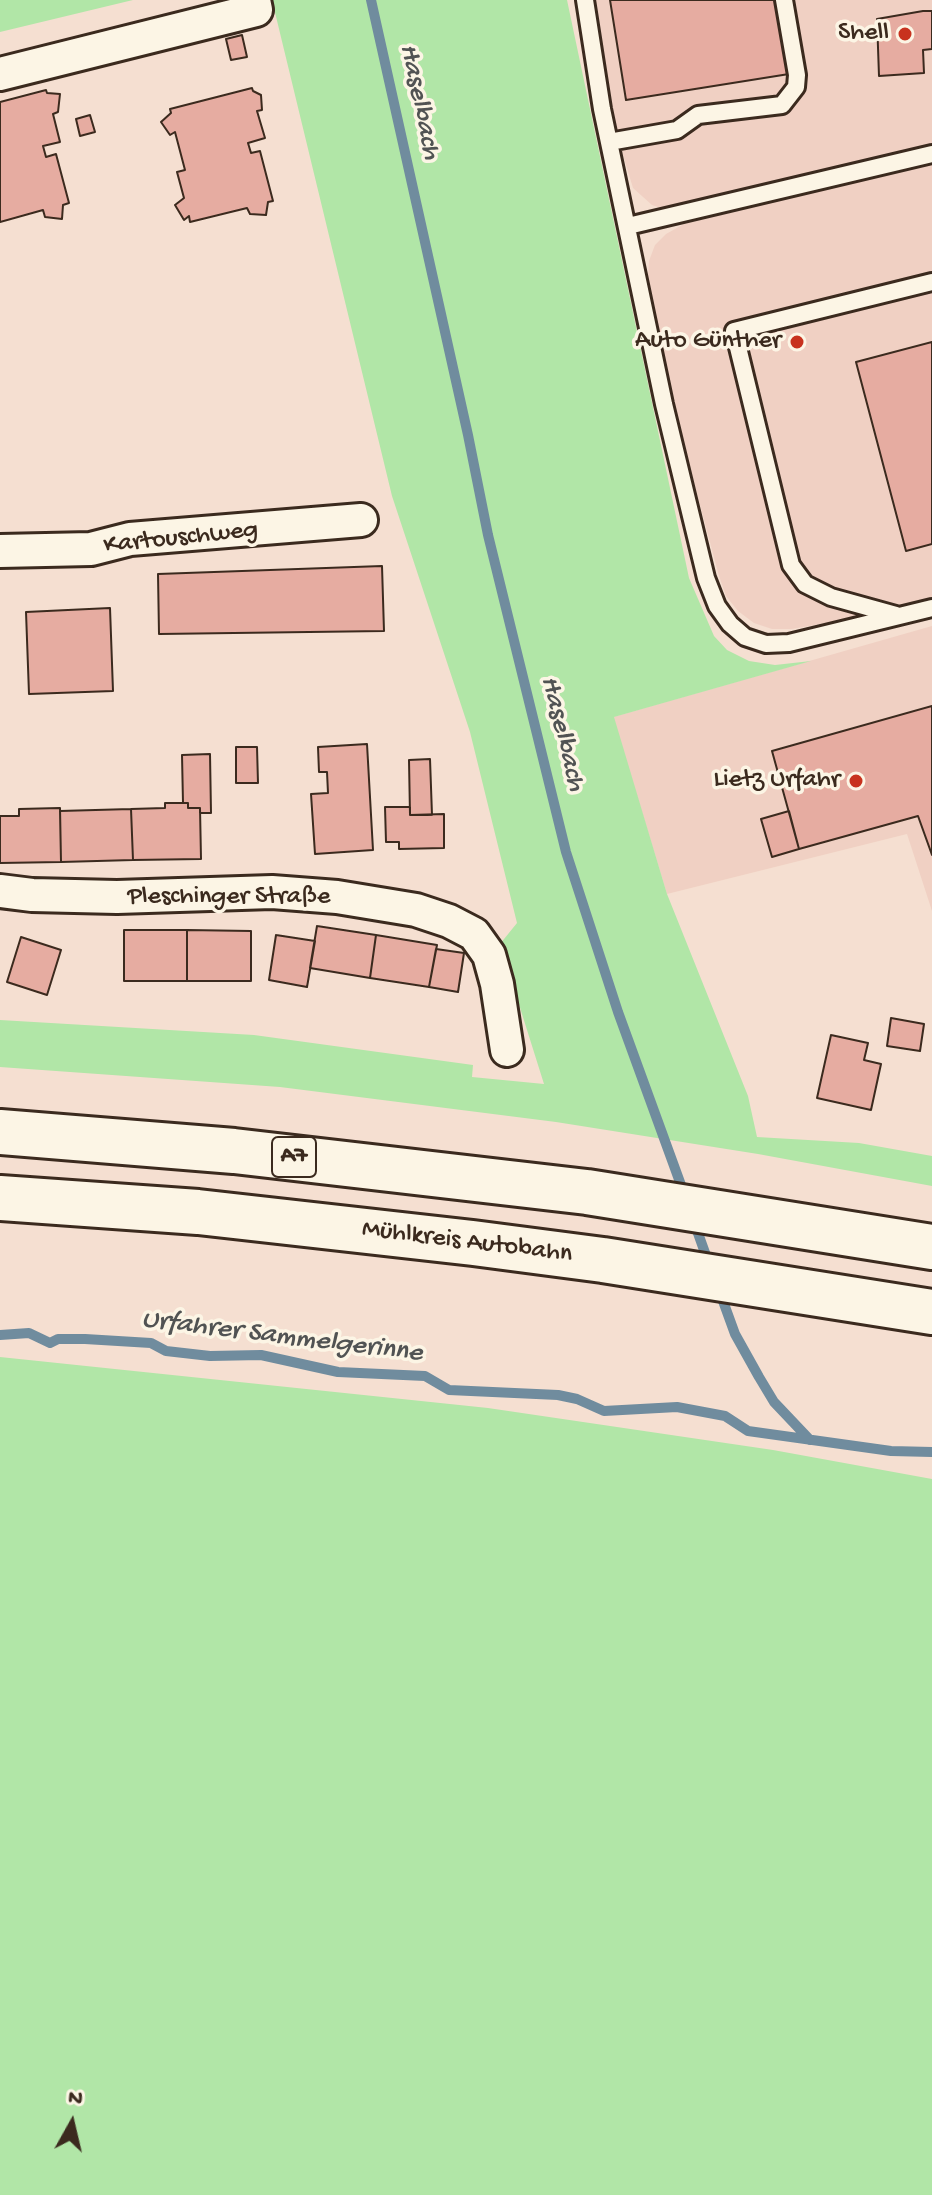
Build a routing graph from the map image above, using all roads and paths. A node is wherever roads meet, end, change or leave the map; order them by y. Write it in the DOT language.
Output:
graph roads {
  1 [pos="254,0"];
  2 [pos="585,0"];
  3 [pos="784,0"];
  4 [pos="0,74"];
  5 [pos="609,142"];
  6 [pos="932,154"];
  7 [pos="628,226"];
  8 [pos="932,282"];
  9 [pos="361,520"];
  10 [pos="0,551"];
  11 [pos="932,608"];
  12 [pos="899,616"];
  13 [pos="0,891"];
  14 [pos="507,1050"];
  15 [pos="0,1132"];
  16 [pos="0,1198"];
  17 [pos="932,1247"];
  18 [pos="932,1312"];
  1 -- 4 [label="street"];
  2 -- 5 [label="lane"];
  3 -- 5 [label="lane"];
  5 -- 7 [label="lane"];
  6 -- 7 [label="lane"];
  7 -- 12 [label="lane"];
  8 -- 12 [label="lane"];
  9 -- 10 [label="street, Kartouschweg"];
  11 -- 12 [label="lane"];
  13 -- 14 [label="street, Pleschinger Straße"];
  15 -- 17 [label="highway, A7"];
  16 -- 18 [label="highway, Mühlkreis Autobahn"];
}
